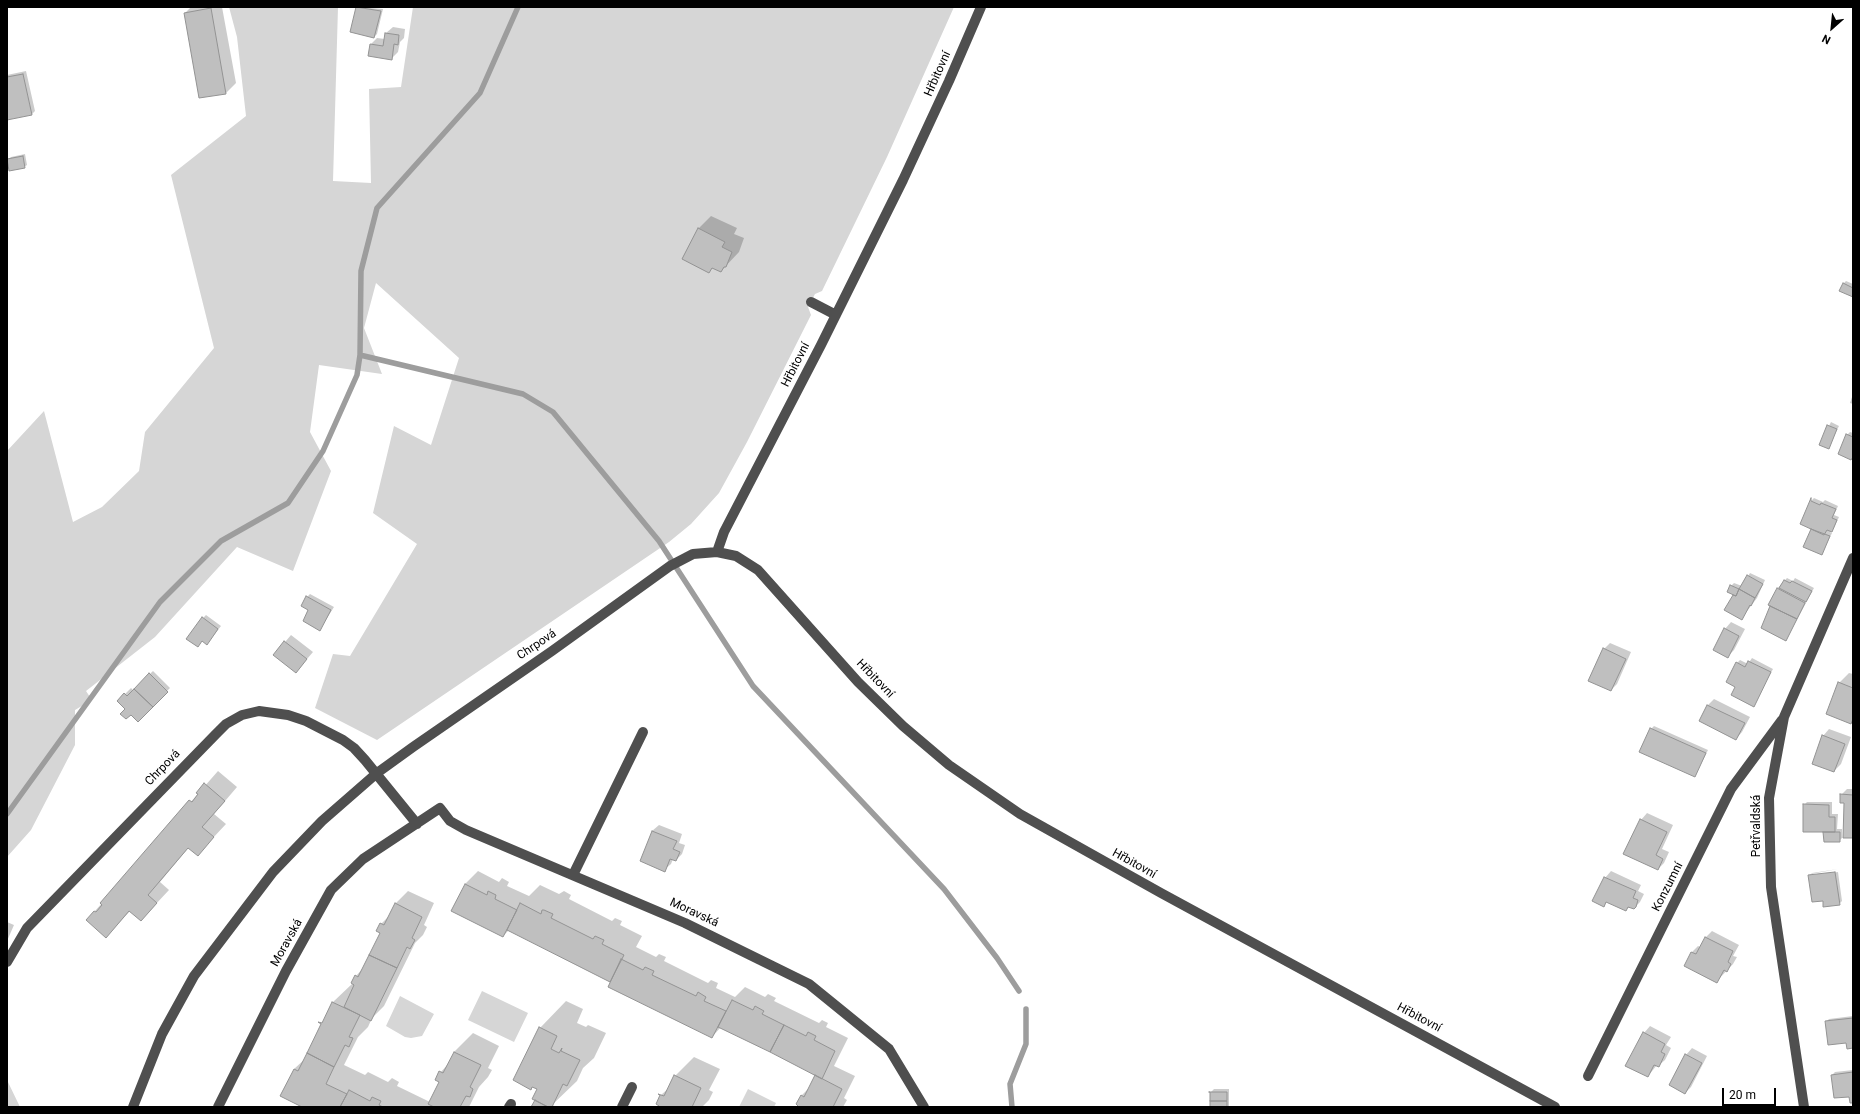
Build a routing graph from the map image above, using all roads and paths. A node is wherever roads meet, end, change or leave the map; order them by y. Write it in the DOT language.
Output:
graph roads {
  1 [pos="981,7"];
  2 [pos="811,302"];
  3 [pos="836,314"];
  4 [pos="717,552"];
  5 [pos="1853,558"];
  6 [pos="1848,582"];
  7 [pos="1784,717"];
  8 [pos="643,732"];
  9 [pos="377,774"];
  10 [pos="417,824"];
  11 [pos="573,875"];
  12 [pos="7,962"];
  13 [pos="1588,1076"];
  14 [pos="632,1087"];
  15 [pos="133,1107"];
  16 [pos="219,1107"];
  17 [pos="622,1107"];
  18 [pos="924,1107"];
  19 [pos="1555,1107"];
  20 [pos="1804,1107"];
  1 -- 3 [label="street, Hřbitovní"];
  2 -- 3 [label="street"];
  3 -- 4 [label="street, Hřbitovní"];
  4 -- 9 [label="street, Chrpová"];
  4 -- 19 [label="street, Hřbitovní"];
  5 -- 6 [label="street, Petřvaldská"];
  6 -- 7 [label="street, Petřvaldská"];
  7 -- 13 [label="street, Konzumní"];
  7 -- 20 [label="street, Petřvaldská"];
  8 -- 11 [label="street"];
  9 -- 10 [label="street"];
  9 -- 12 [label="street, Chrpová"];
  9 -- 15 [label="street, Chrpová"];
  10 -- 11 [label="street, Moravská"];
  10 -- 16 [label="street, Moravská"];
  11 -- 18 [label="street, Moravská"];
  14 -- 17 [label="street"];
}
